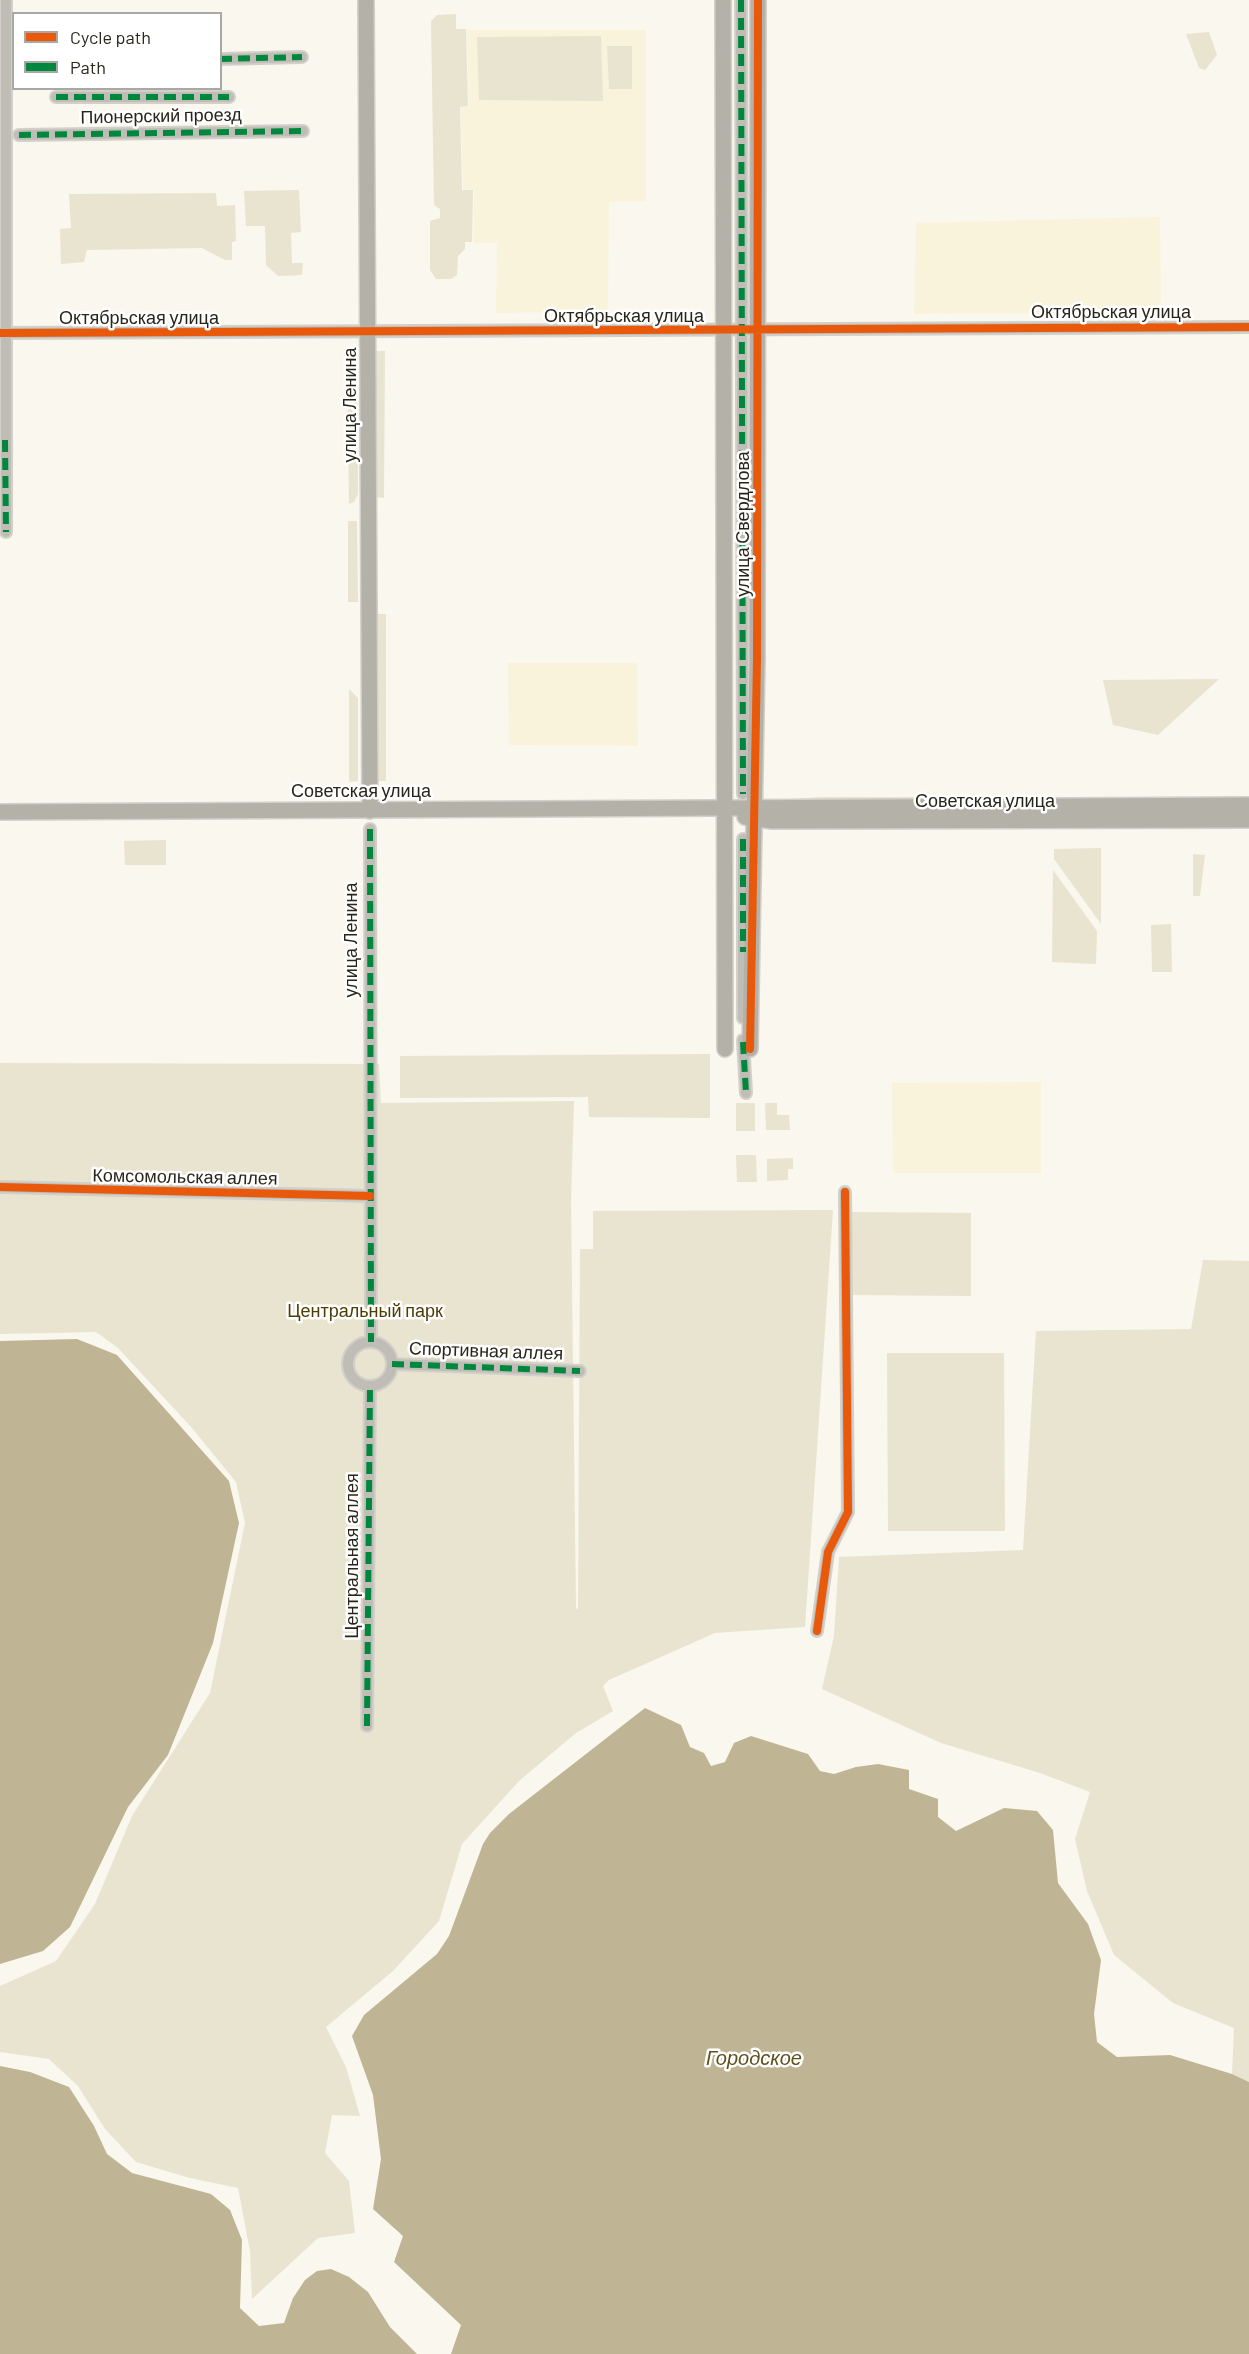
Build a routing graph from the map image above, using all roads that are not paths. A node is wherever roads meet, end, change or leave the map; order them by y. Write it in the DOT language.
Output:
graph roads {
  1 [pos="6,0"];
  2 [pos="366,0"];
  3 [pos="723,0"];
  4 [pos="741,0"];
  5 [pos="758,0"];
  6 [pos="302,57"];
  7 [pos="222,59"];
  8 [pos="56,97"];
  9 [pos="229,97"];
  10 [pos="303,131"];
  11 [pos="19,135"];
  12 [pos="1249,327"];
  13 [pos="758,329"];
  14 [pos="724,330"];
  15 [pos="741,330"];
  16 [pos="369,332"];
  17 [pos="2,333"];
  18 [pos="6,532"];
  19 [pos="743,794"];
  20 [pos="1249,805"];
  21 [pos="723,808"];
  22 [pos="370,811"];
  23 [pos="0,812"];
  24 [pos="754,814"];
  25 [pos="1249,820"];
  26 [pos="370,830"];
  27 [pos="742,838"];
  28 [pos="725,1049"];
  29 [pos="750,1049"];
  30 [pos="746,1093"];
  31 [pos="0,1187"];
  32 [pos="845,1192"];
  33 [pos="370,1196"];
  34 [pos="371,1342"];
  35 [pos="392,1364"];
  36 [pos="580,1371"];
  37 [pos="370,1386"];
  38 [pos="817,1631"];
  39 [pos="367,1726"];
  1 -- 17 [label="street"];
  2 -- 16 [label="main road, улица Ленина"];
  3 -- 14 [label="main road, улица Свердлова"];
  4 -- 15 [label="street"];
  5 -- 13 [label="main road, улица Свердлова"];
  6 -- 7 [label="street"];
  8 -- 9 [label="street, Пионерский проезд"];
  10 -- 11 [label="street, Пионерский проезд"];
  12 -- 13 [label="street, Октябрьская улица"];
  13 -- 15 [label="street, Октябрьская улица"];
  13 -- 24 [label="main road, улица Свердлова"];
  14 -- 15 [label="street, Октябрьская улица"];
  14 -- 16 [label="street, Октябрьская улица"];
  14 -- 21 [label="main road, улица Свердлова"];
  15 -- 19 [label="street"];
  16 -- 17 [label="street, Октябрьская улица"];
  16 -- 22 [label="main road, улица Ленина"];
  17 -- 18 [label="street"];
  20 -- 24 [label="main road, Советская улица"];
  21 -- 22 [label="main road, Советская улица"];
  21 -- 24 [label="main road, Советская улица"];
  21 -- 28 [label="main road, улица Свердлова"];
  22 -- 23 [label="main road, Советская улица"];
  24 -- 25 [label="main road, Советская улица"];
  24 -- 29 [label="main road, улица Свердлова"];
  26 -- 33 [label="street, улица Ленина"];
  27 -- 30 [label="street"];
  31 -- 33 [label="street, Комсомольская аллея"];
  32 -- 38 [label="street"];
  33 -- 34 [label="street"];
  34 -- 35 [label="street"];
  34 -- 37 [label="street"];
  35 -- 36 [label="street, Спортивная аллея"];
  35 -- 37 [label="street"];
  37 -- 39 [label="street, Центральная аллея"];
}
